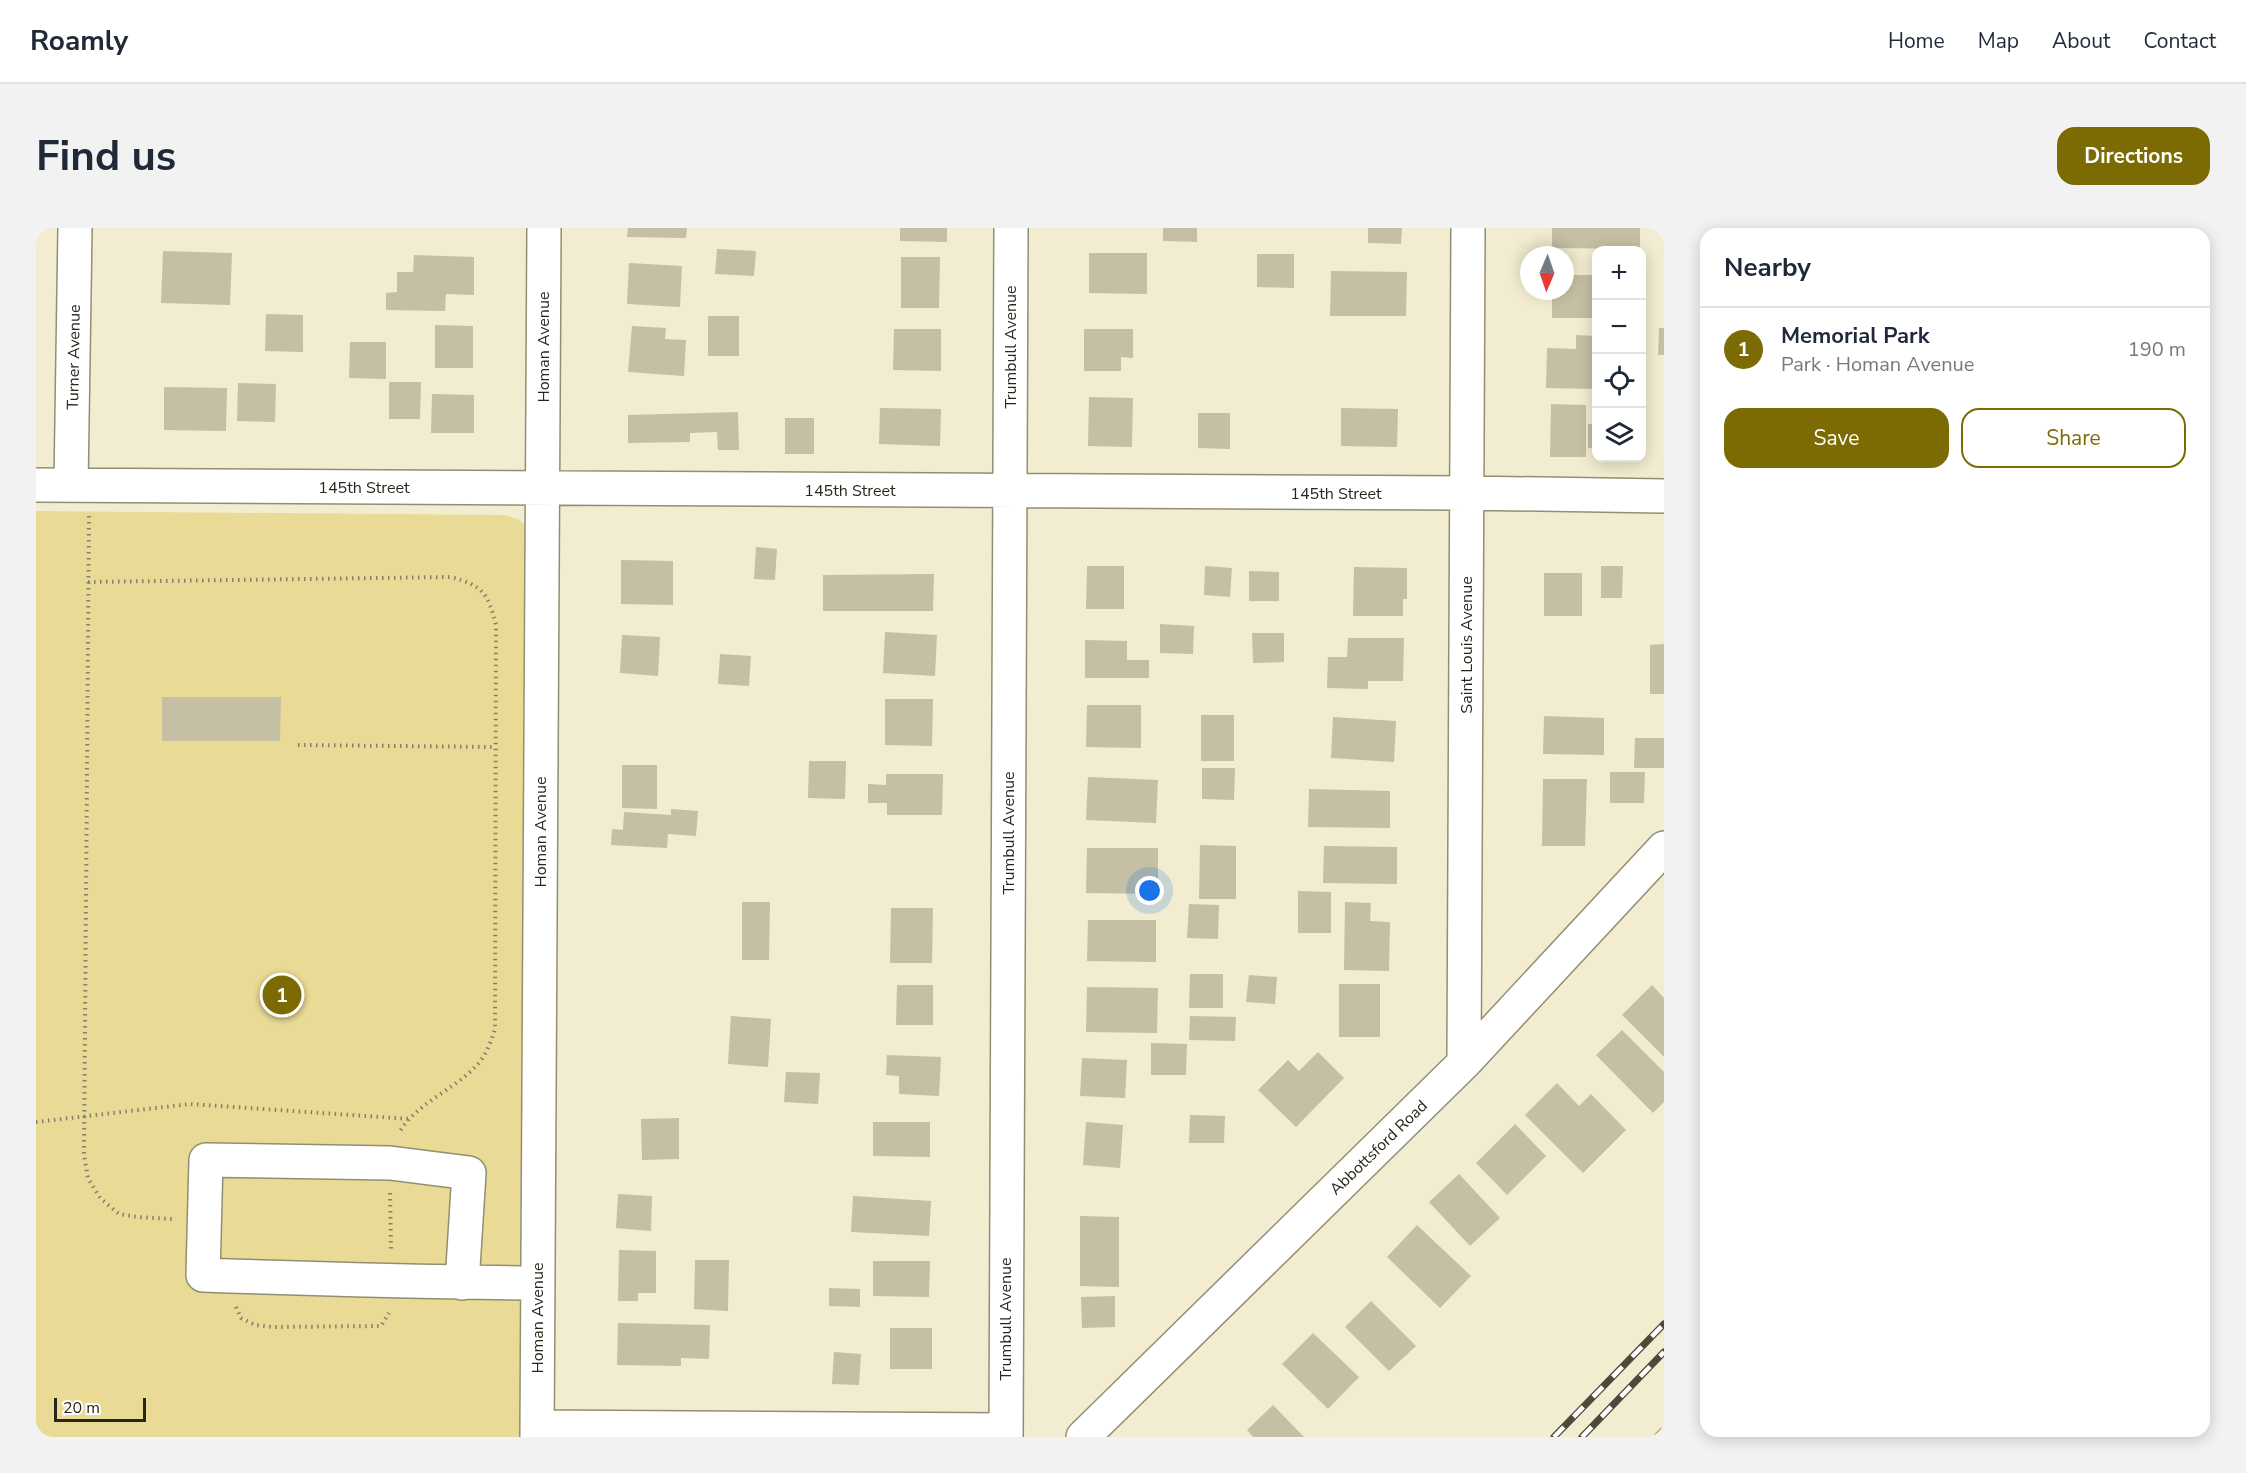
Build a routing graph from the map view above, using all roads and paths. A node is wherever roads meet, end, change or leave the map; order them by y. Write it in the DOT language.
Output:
graph roads {
  1 [pos="75,228"];
  2 [pos="544,228"];
  3 [pos="1011,228"];
  4 [pos="1468,228"];
  5 [pos="36,485"];
  6 [pos="80,485"];
  7 [pos="542,488"];
  8 [pos="1010,491"];
  9 [pos="1467,493"];
  10 [pos="1664,496"];
  11 [pos="88,582"];
  12 [pos="298,745"];
  13 [pos="496,747"];
  14 [pos="1664,848"];
  15 [pos="1464,1063"];
  16 [pos="85,1117"];
  17 [pos="411,1119"];
  18 [pos="36,1122"];
  19 [pos="390,1163"];
  20 [pos="204,1225"];
  21 [pos="234,1276"];
  22 [pos="392,1282"];
  23 [pos="462,1282"];
  24 [pos="537,1283"];
  25 [pos="537,1432"];
  26 [pos="1005,1433"];
  27 [pos="1083,1437"];
  1 -- 6 [label="street, Turner Avenue"];
  2 -- 7 [label="street, Homan Avenue"];
  3 -- 8 [label="street, Trumbull Avenue"];
  4 -- 9 [label="street, Saint Louis Avenue"];
  5 -- 6 [label="street, 145th Street"];
  6 -- 7 [label="street, 145th Street"];
  6 -- 11 [label="path"];
  7 -- 8 [label="street, 145th Street"];
  7 -- 24 [label="street, Homan Avenue"];
  8 -- 9 [label="street, 145th Street"];
  8 -- 26 [label="street, Trumbull Avenue"];
  9 -- 10 [label="street, 145th Street"];
  9 -- 15 [label="street, Saint Louis Avenue"];
  11 -- 13 [label="path"];
  11 -- 16 [label="path"];
  12 -- 13 [label="path"];
  13 -- 17 [label="path"];
  14 -- 15 [label="street, Abbottsford Road"];
  15 -- 27 [label="street, Abbottsford Road"];
  16 -- 17 [label="path"];
  16 -- 18 [label="path"];
  16 -- 20 [label="path"];
  17 -- 19 [label="path"];
  19 -- 20 [label="street"];
  19 -- 22 [label="path"];
  19 -- 23 [label="street"];
  20 -- 21 [label="street"];
  21 -- 22 [label="street"];
  21 -- 22 [label="path"];
  22 -- 23 [label="street"];
  23 -- 24 [label="street"];
  24 -- 25 [label="street, Homan Avenue"];
  25 -- 26 [label="street"];
}
